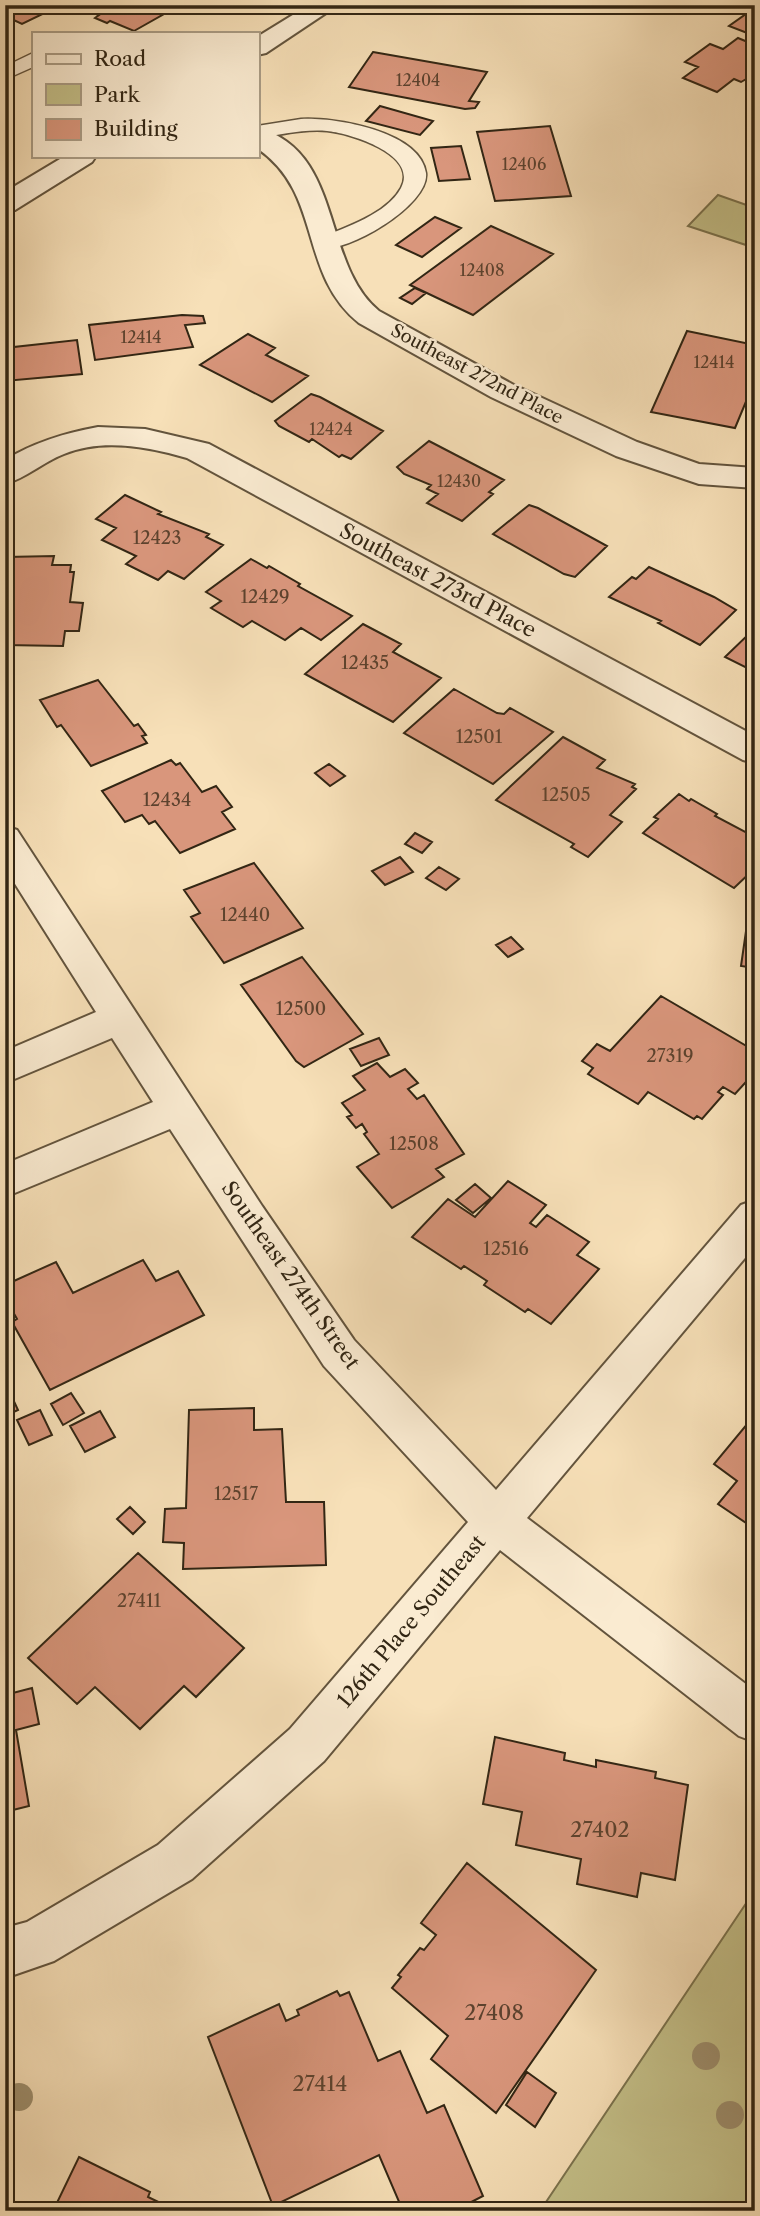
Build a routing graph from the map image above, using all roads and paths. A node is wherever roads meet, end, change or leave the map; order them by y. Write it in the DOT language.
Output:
graph roads {
  1 [pos="326,5"];
  2 [pos="259,47"];
  3 [pos="259,134"];
  4 [pos="259,135"];
  5 [pos="80,158"];
  6 [pos="5,204"];
  7 [pos="328,243"];
  8 [pos="5,474"];
  9 [pos="755,478"];
  10 [pos="755,751"];
  11 [pos="5,839"];
  12 [pos="120,1018"];
  13 [pos="5,1068"];
  14 [pos="179,1108"];
  15 [pos="5,1181"];
  16 [pos="755,1217"];
  17 [pos="495,1520"];
  18 [pos="755,1720"];
  19 [pos="5,1953"];
  1 -- 2 [label="street"];
  3 -- 7 [label="lane"];
  4 -- 7 [label="street, Southeast 272nd Place"];
  5 -- 6 [label="street"];
  7 -- 9 [label="street, Southeast 272nd Place"];
  8 -- 10 [label="street, Southeast 273rd Place"];
  11 -- 12 [label="street, Southeast 274th Street"];
  12 -- 13 [label="street"];
  12 -- 14 [label="street, Southeast 274th Street"];
  14 -- 15 [label="street"];
  14 -- 17 [label="street, Southeast 274th Street"];
  16 -- 17 [label="street, 126th Place Southeast"];
  17 -- 18 [label="street, Southeast 274th Street"];
  17 -- 19 [label="street, 126th Place Southeast"];
}
